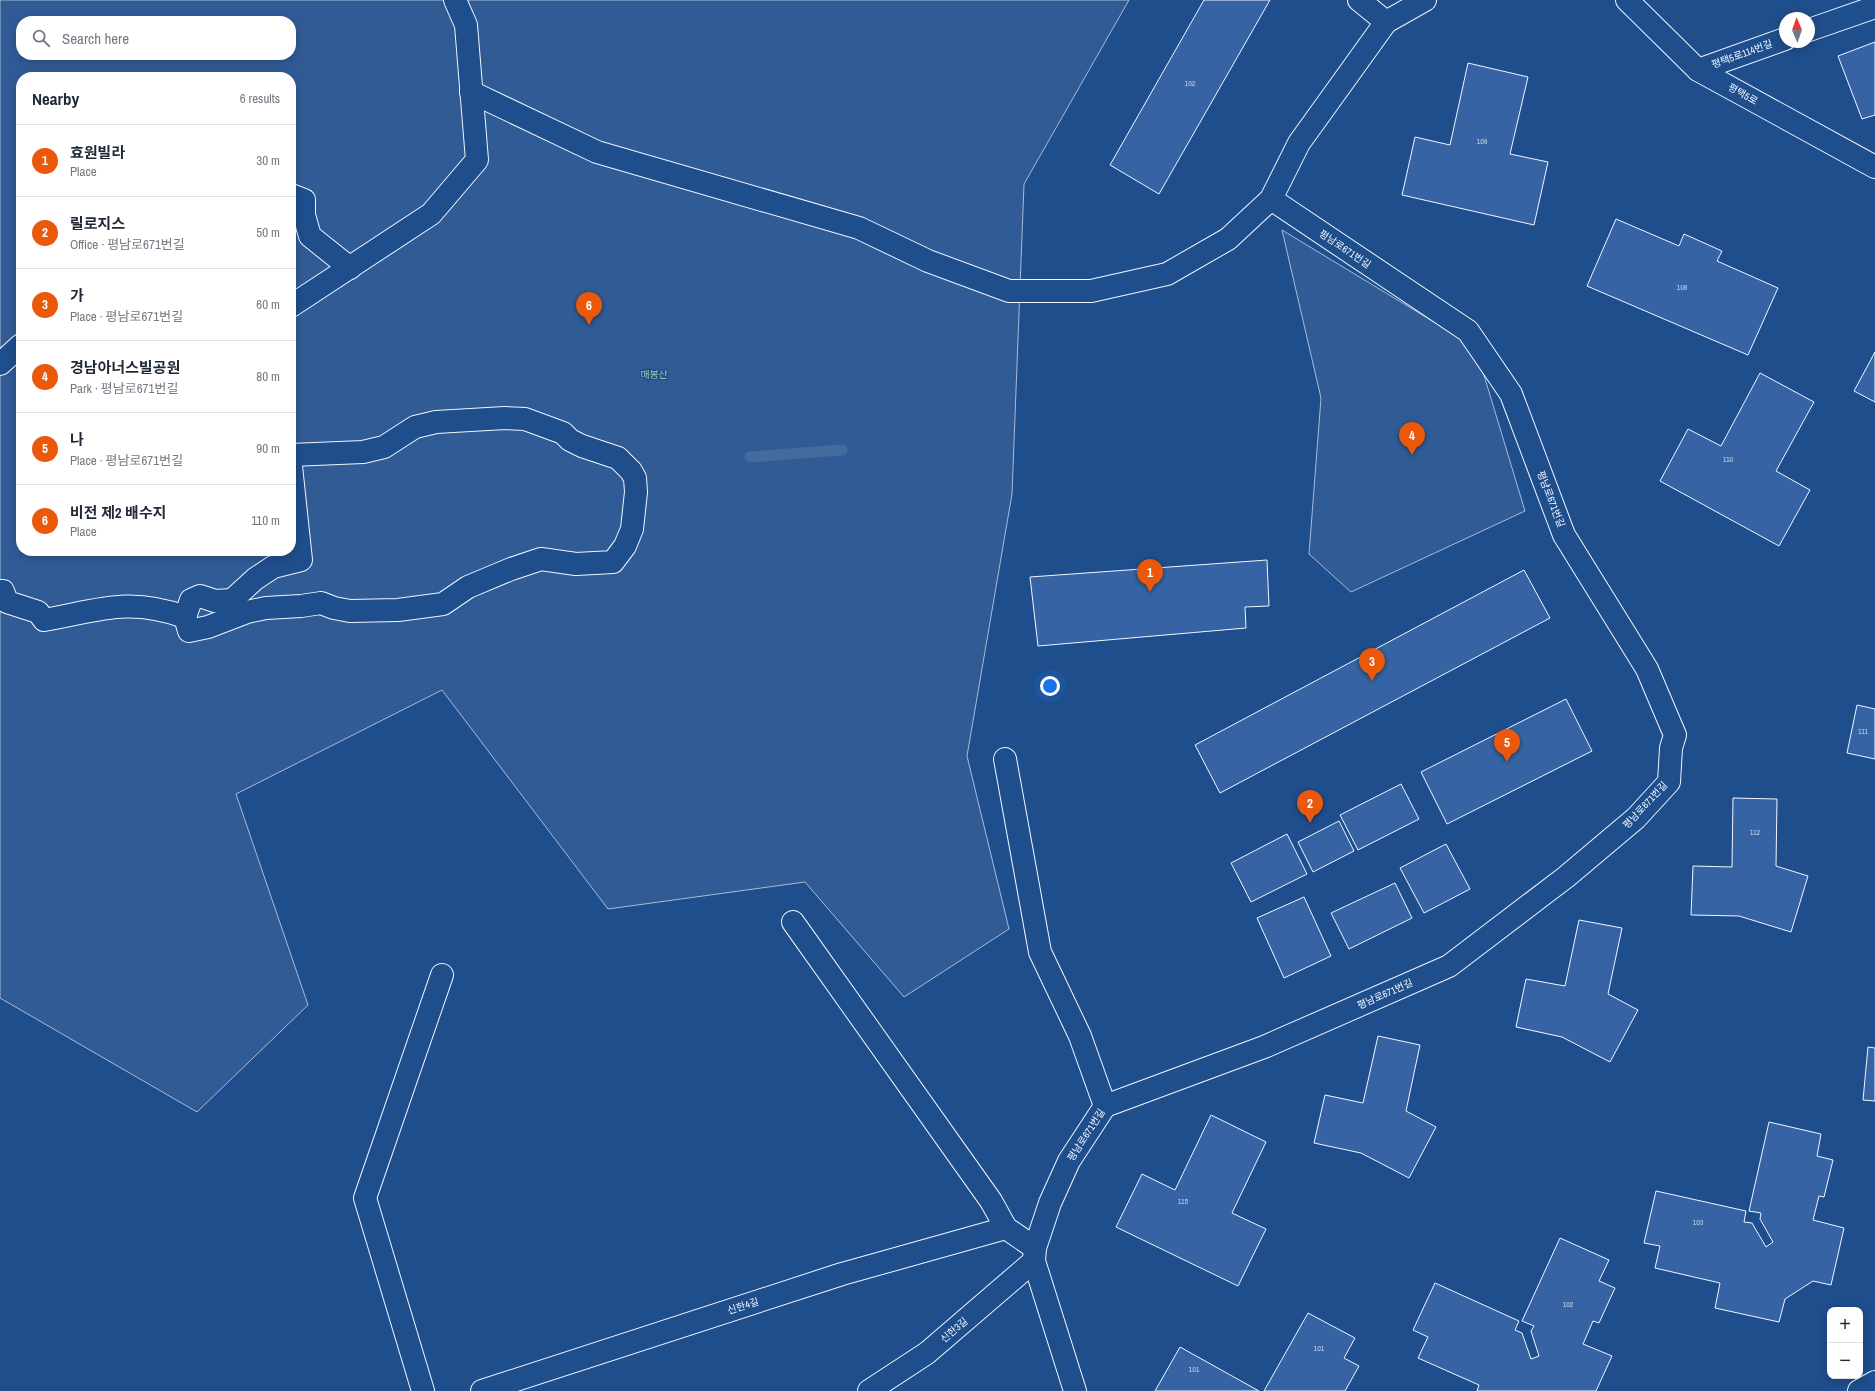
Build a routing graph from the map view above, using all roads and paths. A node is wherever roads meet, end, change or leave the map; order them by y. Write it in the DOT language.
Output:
graph roads {
  1 [pos="455,0"];
  2 [pos="1359,0"];
  3 [pos="1425,0"];
  4 [pos="1627,0"];
  5 [pos="1875,7"];
  6 [pos="1386,22"];
  7 [pos="1815,28"];
  8 [pos="1779,41"];
  9 [pos="1698,70"];
  10 [pos="471,92"];
  11 [pos="1875,168"];
  12 [pos="296,197"];
  13 [pos="1271,199"];
  14 [pos="350,268"];
  15 [pos="296,303"];
  16 [pos="16,350"];
  17 [pos="0,364"];
  18 [pos="296,455"];
  19 [pos="296,513"];
  20 [pos="0,591"];
  21 [pos="185,617"];
  22 [pos="1005,759"];
  23 [pos="793,922"];
  24 [pos="442,975"];
  25 [pos="1105,1106"];
  26 [pos="1006,1228"];
  27 [pos="1034,1254"];
  28 [pos="1875,1382"];
  29 [pos="423,1391"];
  30 [pos="482,1391"];
  31 [pos="869,1391"];
  32 [pos="1075,1391"];
  33 [pos="1859,1391"];
  1 -- 10 [label="street"];
  2 -- 6 [label="street"];
  3 -- 6 [label="street"];
  4 -- 9 [label="street, 평택5로"];
  5 -- 7 [label="street"];
  6 -- 13 [label="street"];
  8 -- 9 [label="street, 평택5로114번길"];
  9 -- 11 [label="street, 평택5로"];
  10 -- 13 [label="street"];
  10 -- 14 [label="street"];
  12 -- 14 [label="street"];
  13 -- 25 [label="street, 평남로671번길"];
  14 -- 15 [label="street"];
  16 -- 17 [label="street"];
  18 -- 21 [label="street"];
  19 -- 21 [label="street"];
  20 -- 21 [label="street"];
  22 -- 25 [label="street"];
  23 -- 26 [label="street"];
  24 -- 29 [label="street"];
  25 -- 27 [label="street, 평남로671번길"];
  26 -- 27 [label="street"];
  26 -- 30 [label="street, 신한4길"];
  27 -- 31 [label="street, 신한3길"];
  27 -- 32 [label="street"];
  28 -- 33 [label="street"];
}
